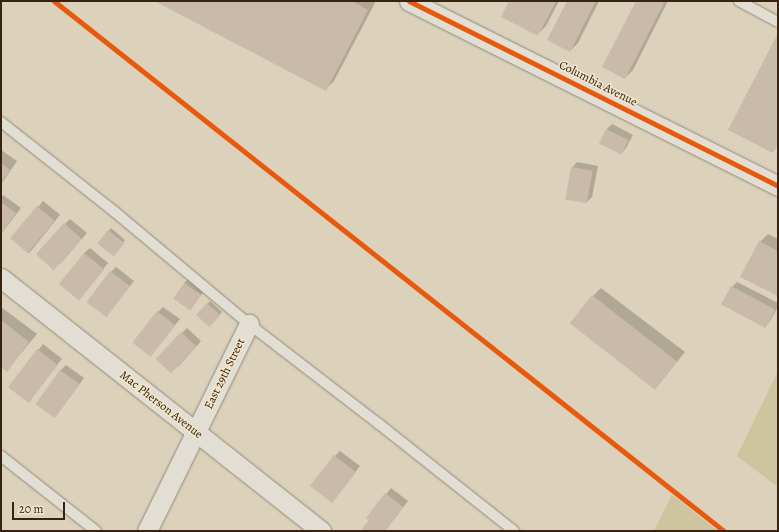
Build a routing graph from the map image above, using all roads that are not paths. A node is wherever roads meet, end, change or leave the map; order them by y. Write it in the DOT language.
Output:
graph roads {
  1 [pos="409,1"];
  2 [pos="740,1"];
  3 [pos="778,22"];
  4 [pos="1,122"];
  5 [pos="778,186"];
  6 [pos="1,278"];
  7 [pos="249,324"];
  8 [pos="196,432"];
  9 [pos="1,456"];
  10 [pos="96,531"];
  11 [pos="147,531"];
  12 [pos="321,531"];
  13 [pos="514,531"];
  1 -- 5 [label="street, Columbia Avenue"];
  2 -- 3 [label="lane"];
  4 -- 7 [label="lane"];
  6 -- 8 [label="street, Mac Pherson Avenue"];
  7 -- 8 [label="street, East 29th Street"];
  7 -- 13 [label="lane"];
  8 -- 11 [label="street, East 29th Street"];
  8 -- 12 [label="street, Mac Pherson Avenue"];
  9 -- 10 [label="lane"];
}
